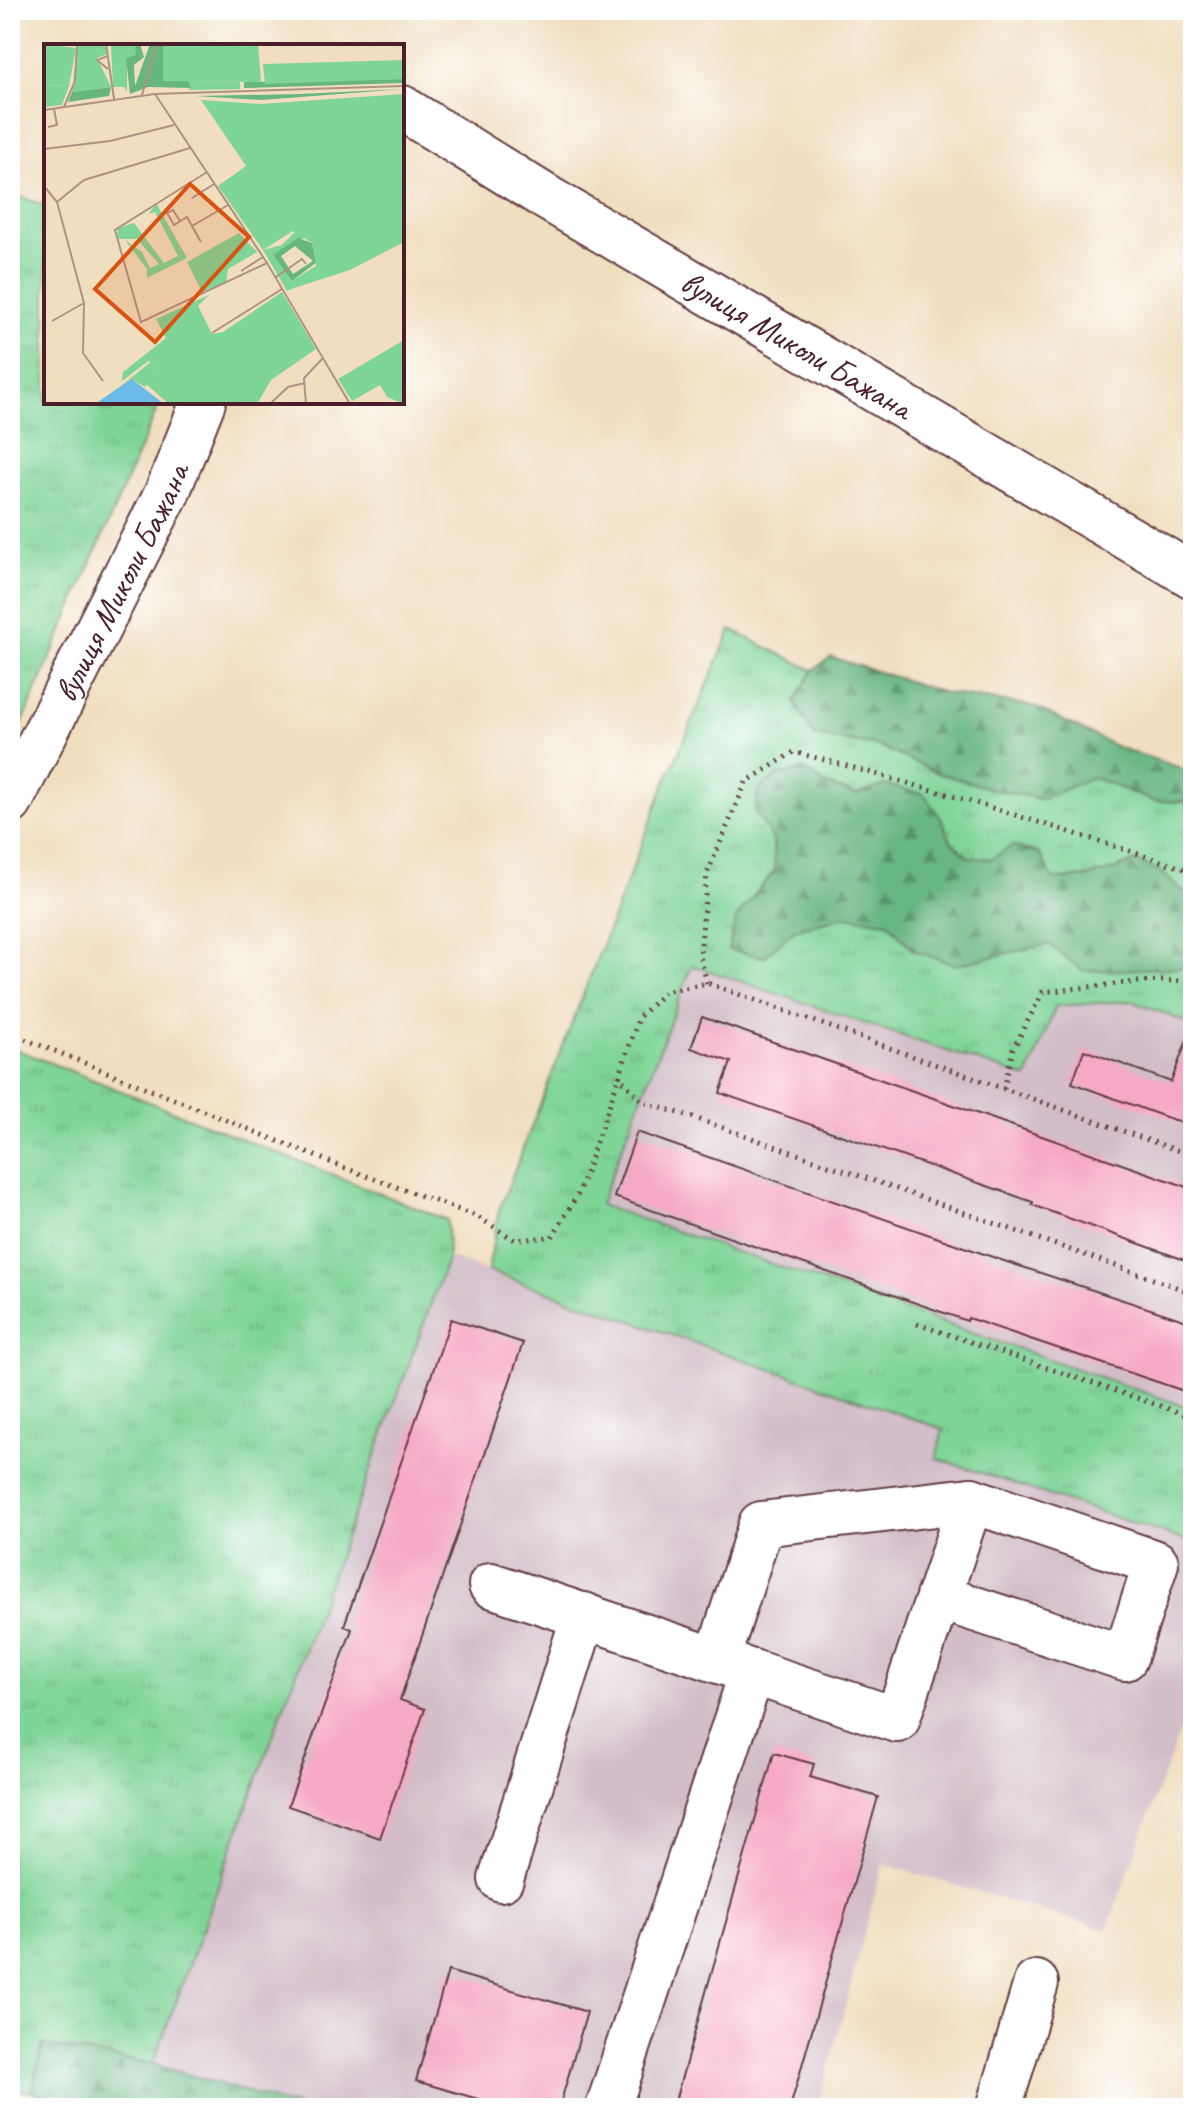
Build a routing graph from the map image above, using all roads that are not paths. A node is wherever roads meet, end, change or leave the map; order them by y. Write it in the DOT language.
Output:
graph roads {
  1 [pos="404,109"];
  2 [pos="202,404"];
  3 [pos="1193,576"];
  4 [pos="10,802"];
  5 [pos="971,1500"];
  6 [pos="491,1585"];
  7 [pos="938,1597"];
  8 [pos="584,1615"];
  9 [pos="735,1666"];
  10 [pos="501,1879"];
  11 [pos="1036,1983"];
  12 [pos="608,2108"];
  13 [pos="999,2108"];
  1 -- 3 [label="street, вулиця Миколи Бажана"];
  2 -- 4 [label="street, вулиця Миколи Бажана"];
  5 -- 7 [label="street"];
  5 -- 7 [label="street"];
  5 -- 9 [label="street"];
  6 -- 8 [label="street"];
  7 -- 9 [label="street"];
  8 -- 9 [label="street"];
  8 -- 10 [label="street"];
  9 -- 12 [label="street"];
  11 -- 13 [label="street"];
}
